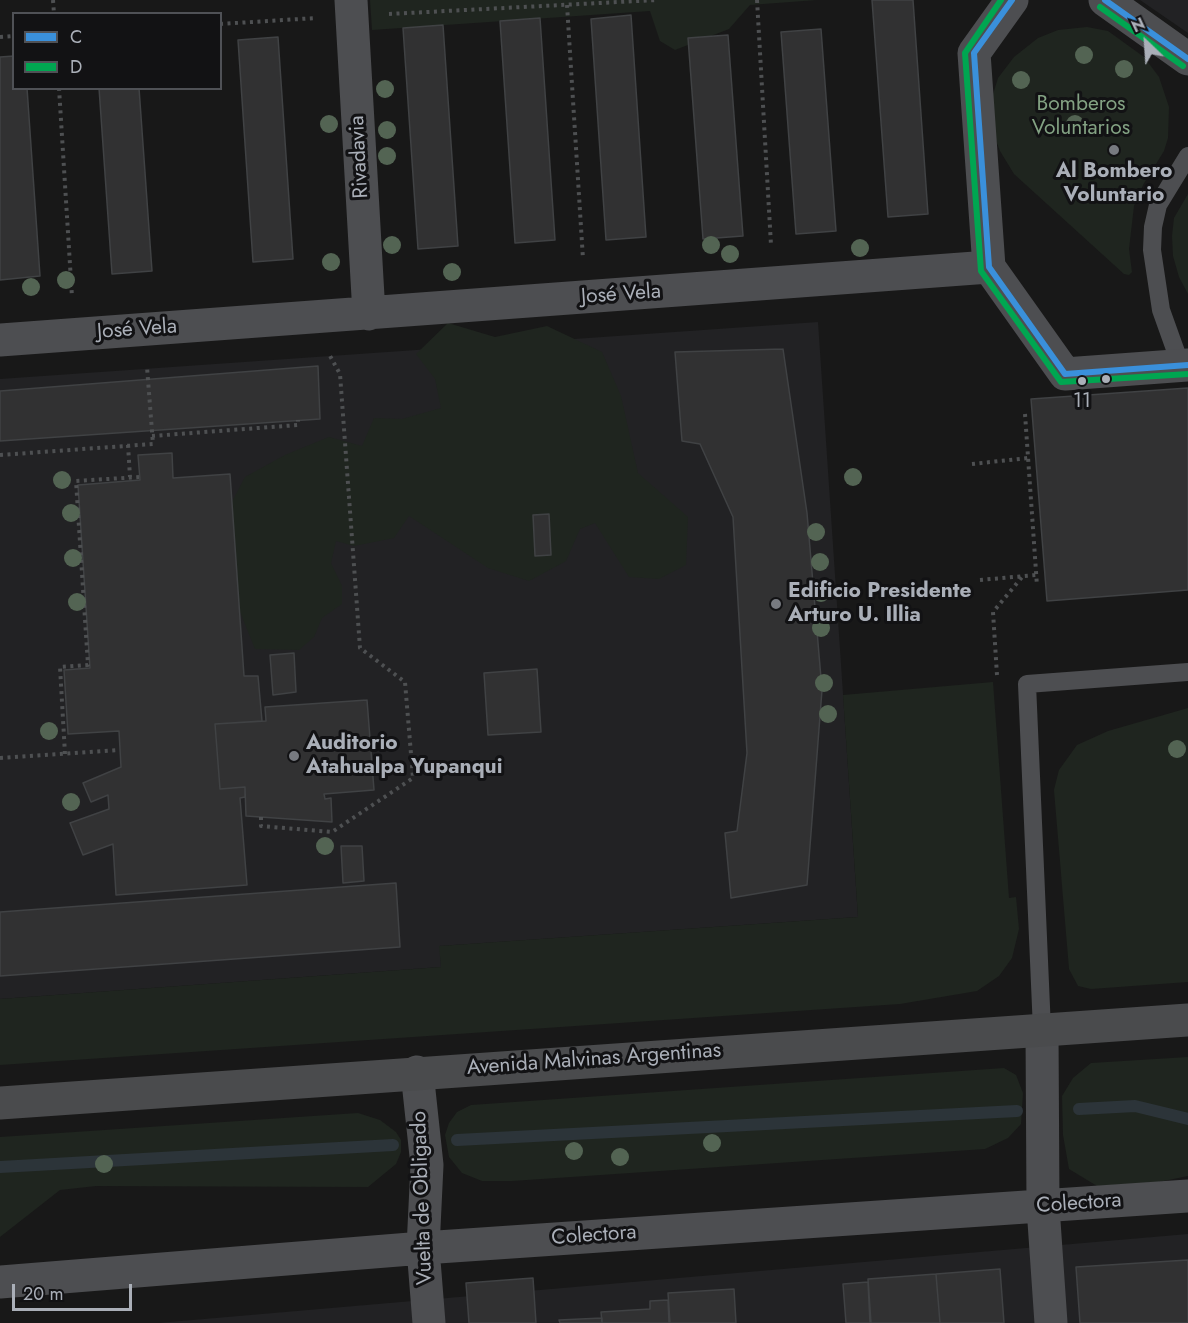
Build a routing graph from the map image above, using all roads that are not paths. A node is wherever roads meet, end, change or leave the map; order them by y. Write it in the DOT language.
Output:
graph roads {
  1 [pos="1012,0"];
  2 [pos="1104,0"];
  3 [pos="351,8"];
  4 [pos="1188,59"];
  5 [pos="1188,156"];
  6 [pos="989,267"];
  7 [pos="369,314"];
  8 [pos="0,340"];
  9 [pos="1184,365"];
  10 [pos="1188,672"];
  11 [pos="1188,1020"];
  12 [pos="1042,1030"];
  13 [pos="417,1072"];
  14 [pos="0,1103"];
  15 [pos="1188,1196"];
  16 [pos="1043,1206"];
  17 [pos="423,1248"];
  18 [pos="0,1282"];
  19 [pos="429,1323"];
  20 [pos="1051,1323"];
  1 -- 6 [label="street"];
  2 -- 4 [label="street"];
  3 -- 7 [label="street, Rivadavia"];
  5 -- 9 [label="lane"];
  6 -- 7 [label="street, José Vela"];
  6 -- 9 [label="street"];
  7 -- 8 [label="street, José Vela"];
  10 -- 12 [label="lane"];
  11 -- 12 [label="main road, Avenida Malvinas Argentinas"];
  12 -- 13 [label="main road, Avenida Malvinas Argentinas"];
  12 -- 16 [label="street"];
  13 -- 14 [label="main road, Avenida Malvinas Argentinas"];
  13 -- 17 [label="street, Vuelta de Obligado"];
  15 -- 16 [label="street, Colectora"];
  16 -- 17 [label="street, Colectora"];
  16 -- 20 [label="street"];
  17 -- 18 [label="street, Colectora"];
  17 -- 19 [label="street, Vuelta de Obligado"];
}
